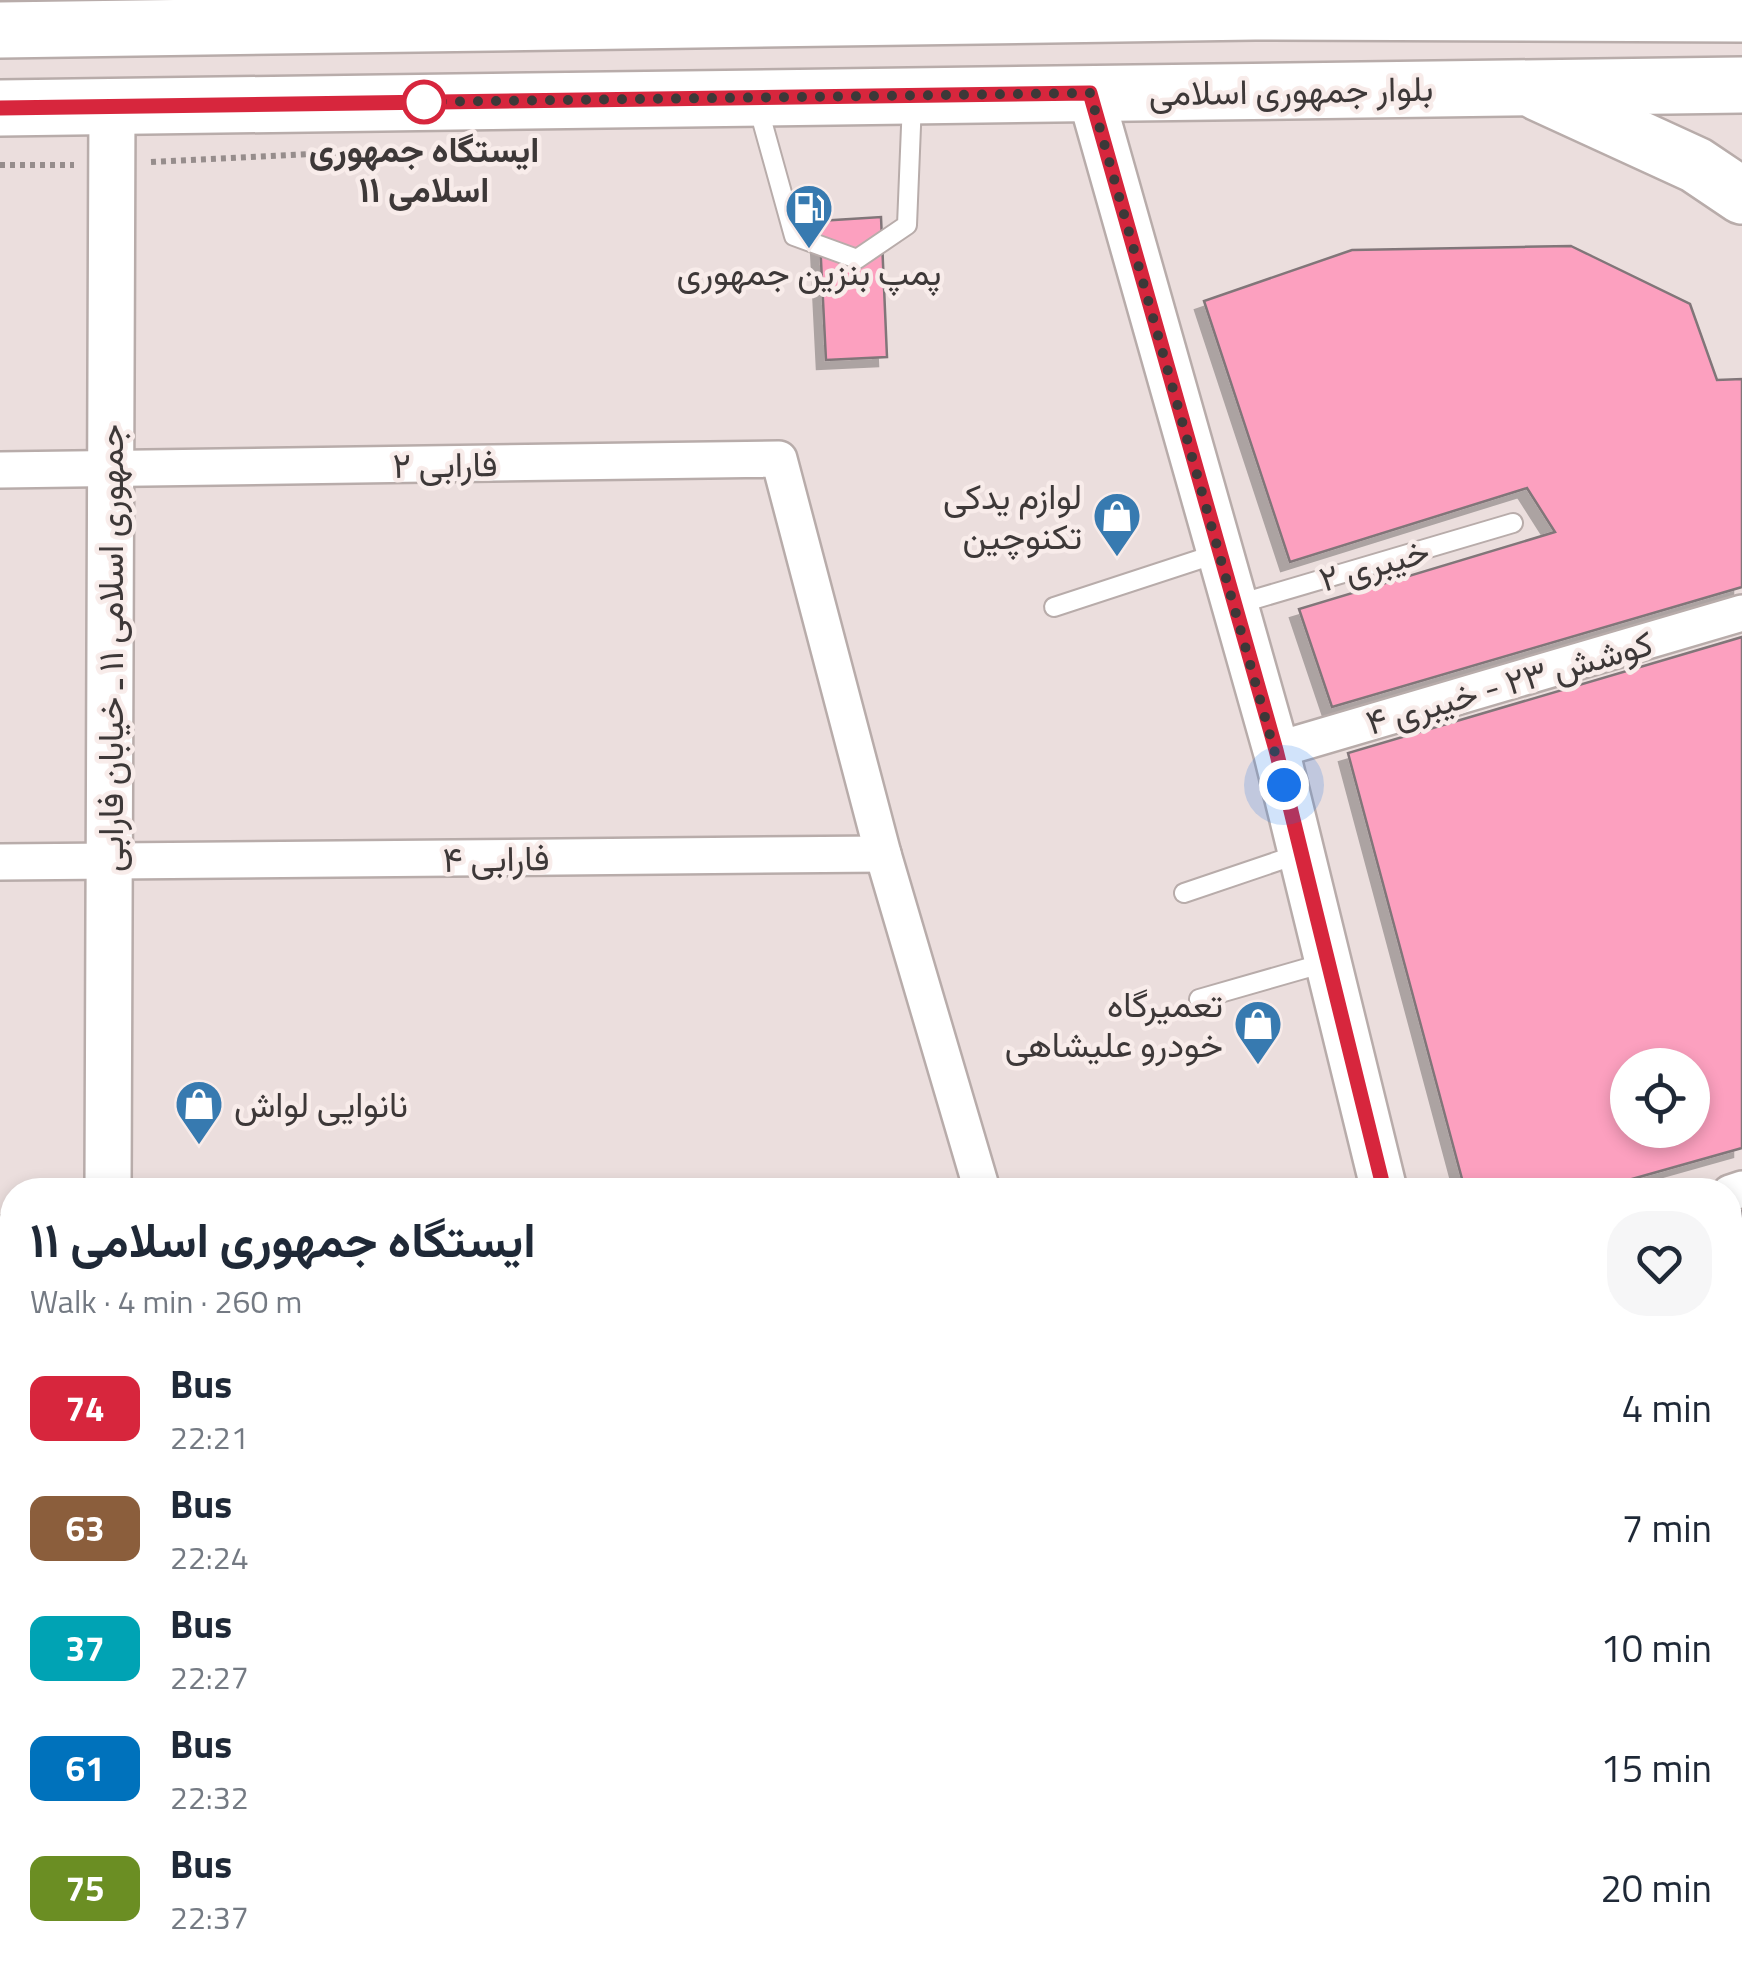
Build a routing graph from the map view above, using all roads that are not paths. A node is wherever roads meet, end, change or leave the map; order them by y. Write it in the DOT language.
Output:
graph roads {
  1 [pos="1529,7"];
  2 [pos="115,14"];
  3 [pos="1742,14"];
  4 [pos="0,30"];
  5 [pos="1742,85"];
  6 [pos="1527,87"];
  7 [pos="1090,93"];
  8 [pos="912,96"];
  9 [pos="755,98"];
  10 [pos="112,106"];
  11 [pos="0,108"];
  12 [pos="1742,196"];
  13 [pos="110,468"];
  14 [pos="0,470"];
  15 [pos="1513,523"];
  16 [pos="1220,552"];
  17 [pos="1234,605"];
  18 [pos="1054,607"];
  19 [pos="1742,613"];
  20 [pos="1276,750"];
  21 [pos="1302,853"];
  22 [pos="883,854"];
  23 [pos="0,862"];
  24 [pos="109,863"];
  25 [pos="1184,894"];
  26 [pos="1330,962"];
  27 [pos="1199,998"];
  28 [pos="108,1178"];
  29 [pos="978,1178"];
  30 [pos="1381,1178"];
  1 -- 2 [label="main road"];
  1 -- 3 [label="main road"];
  2 -- 4 [label="main road"];
  5 -- 6 [label="main road, بلوار جمهوری اسلامی"];
  6 -- 7 [label="main road, بلوار جمهوری اسلامی"];
  6 -- 12 [label="main road"];
  7 -- 8 [label="main road, بلوار جمهوری اسلامی"];
  7 -- 16 [label="street"];
  8 -- 9 [label="main road, بلوار جمهوری اسلامی"];
  8 -- 9 [label="lane"];
  9 -- 10 [label="main road, بلوار جمهوری اسلامی"];
  10 -- 11 [label="main road, بلوار جمهوری اسلامی"];
  10 -- 13 [label="street, جمهوری اسلامی ۱۱ ـ خیابان فارابی"];
  13 -- 14 [label="street, فارابی ۲"];
  13 -- 22 [label="street, فارابی ۲"];
  13 -- 24 [label="street, جمهوری اسلامی ۱۱ ـ خیابان فارابی"];
  15 -- 17 [label="lane, خیبری ۲"];
  16 -- 17 [label="street"];
  16 -- 18 [label="lane"];
  17 -- 20 [label="street"];
  19 -- 20 [label="street, کوشش ۲۳ - خیبری ۴"];
  20 -- 21 [label="street"];
  21 -- 25 [label="lane"];
  21 -- 26 [label="street"];
  22 -- 24 [label="street, فارابی ۴"];
  22 -- 29 [label="street"];
  23 -- 24 [label="street, فارابی ۴"];
  24 -- 28 [label="street, جمهوری اسلامی ۱۱ ـ خیابان فارابی"];
  26 -- 27 [label="lane"];
  26 -- 30 [label="street"];
}
